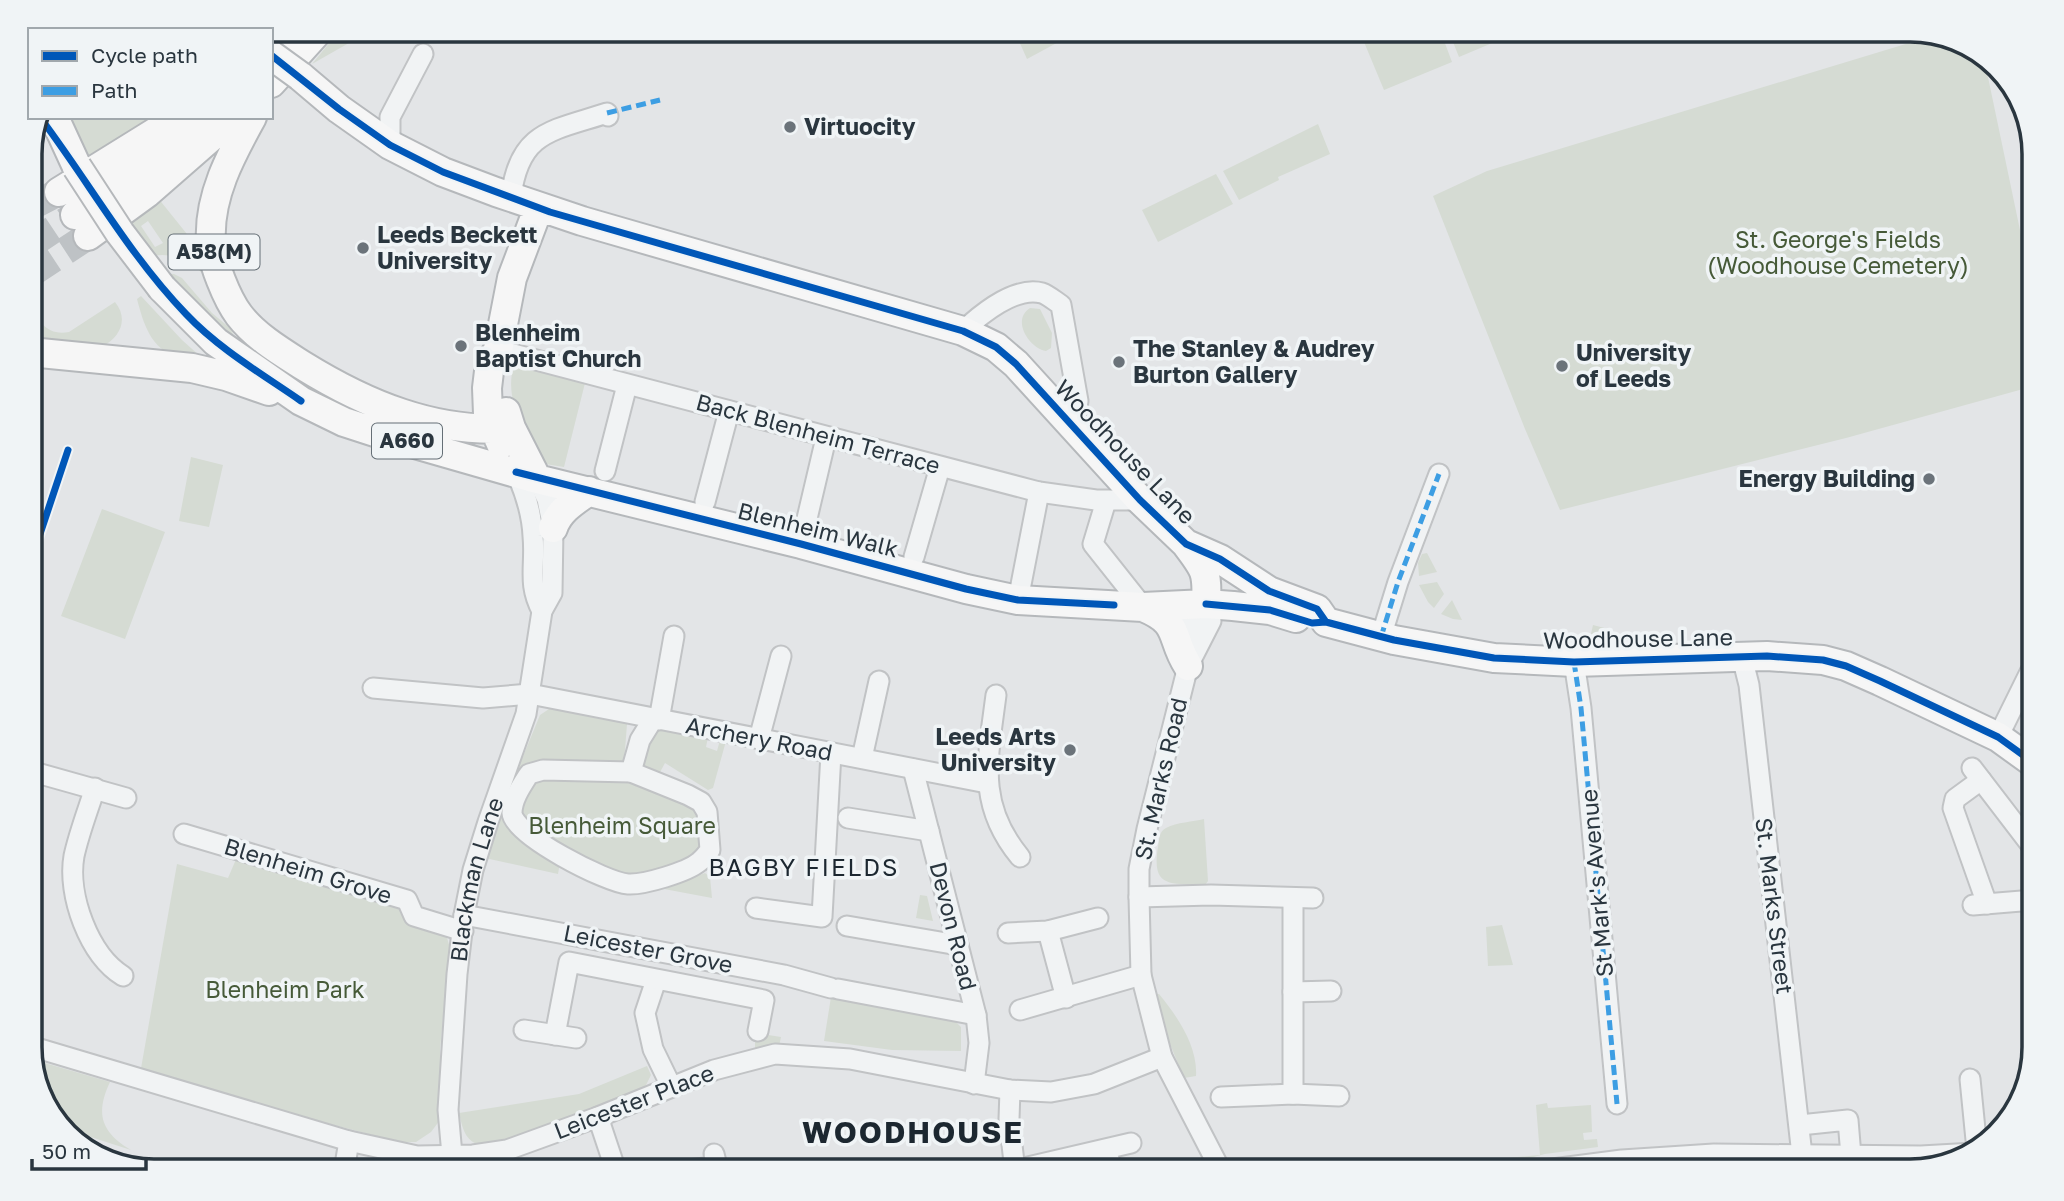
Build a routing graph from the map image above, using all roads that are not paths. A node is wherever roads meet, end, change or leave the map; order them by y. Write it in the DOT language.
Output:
graph roads {
  1 [pos="308,42"];
  2 [pos="423,54"];
  3 [pos="273,56"];
  4 [pos="273,81"];
  5 [pos="608,116"];
  6 [pos="55,119"];
  7 [pos="176,119"];
  8 [pos="197,119"];
  9 [pos="232,119"];
  10 [pos="251,119"];
  11 [pos="390,145"];
  12 [pos="59,192"];
  13 [pos="527,208"];
  14 [pos="240,316"];
  15 [pos="963,331"];
  16 [pos="498,351"];
  17 [pos="42,353"];
  18 [pos="627,384"];
  19 [pos="487,388"];
  20 [pos="301,401"];
  21 [pos="729,411"];
  22 [pos="503,422"];
  23 [pos="438,423"];
  24 [pos="1074,427"];
  25 [pos="826,438"];
  26 [pos="940,467"];
  27 [pos="1439,474"];
  28 [pos="535,478"];
  29 [pos="597,481"];
  30 [pos="1039,492"];
  31 [pos="1140,500"];
  32 [pos="1106,501"];
  33 [pos="705,502"];
  34 [pos="553,528"];
  35 [pos="801,544"];
  36 [pos="1186,544"];
  37 [pos="914,557"];
  38 [pos="1249,579"];
  39 [pos="1018,600"];
  40 [pos="1206,604"];
  41 [pos="1143,607"];
  42 [pos="542,611"];
  43 [pos="1326,622"];
  44 [pos="674,636"];
  45 [pos="1381,637"];
  46 [pos="781,656"];
  47 [pos="1742,657"];
  48 [pos="1574,662"];
  49 [pos="1188,666"];
  50 [pos="879,681"];
  51 [pos="373,688"];
  52 [pos="2022,688"];
  53 [pos="530,694"];
  54 [pos="996,695"];
  55 [pos="656,720"];
  56 [pos="1998,737"];
  57 [pos="2022,738"];
  58 [pos="759,739"];
  59 [pos="831,753"];
  60 [pos="2022,754"];
  61 [pos="862,758"];
  62 [pos="913,769"];
  63 [pos="631,772"];
  64 [pos="42,774"];
  65 [pos="987,783"];
  66 [pos="95,788"];
  67 [pos="125,798"];
  68 [pos="848,818"];
  69 [pos="929,831"];
  70 [pos="2022,833"];
  71 [pos="184,834"];
  72 [pos="1020,857"];
  73 [pos="1139,897"];
  74 [pos="2022,901"];
  75 [pos="756,908"];
  76 [pos="1098,918"];
  77 [pos="464,923"];
  78 [pos="847,926"];
  79 [pos="1048,931"];
  80 [pos="1009,933"];
  81 [pos="958,945"];
  82 [pos="1141,975"];
  83 [pos="123,976"];
  84 [pos="656,980"];
  85 [pos="1331,991"];
  86 [pos="1293,992"];
  87 [pos="1066,998"];
  88 [pos="1020,1010"];
  89 [pos="976,1015"];
  90 [pos="524,1030"];
  91 [pos="758,1031"];
  92 [pos="555,1035"];
  93 [pos="576,1038"];
  94 [pos="42,1050"];
  95 [pos="1162,1057"];
  96 [pos="1969,1079"];
  97 [pos="974,1084"];
  98 [pos="671,1086"];
  99 [pos="1010,1090"];
  100 [pos="1293,1094"];
  101 [pos="1339,1096"];
  102 [pos="1221,1097"];
  103 [pos="1617,1104"];
  104 [pos="598,1117"];
  105 [pos="1800,1125"];
  106 [pos="1975,1138"];
  107 [pos="349,1141"];
  108 [pos="1131,1143"];
  109 [pos="1106,1150"];
  110 [pos="714,1154"];
  111 [pos="1941,1154"];
  112 [pos="452,1155"];
  113 [pos="1802,1155"];
  114 [pos="1851,1156"];
  115 [pos="346,1159"];
  116 [pos="612,1159"];
  117 [pos="715,1159"];
  118 [pos="1014,1159"];
  119 [pos="1065,1159"];
  120 [pos="1109,1159"];
  121 [pos="1214,1159"];
  122 [pos="1637,1159"];
  1 -- 4 [label="highway"];
  2 -- 11 [label="street"];
  3 -- 11 [label="highway, Woodhouse Lane / A660, bridge"];
  5 -- 13 [label="street"];
  6 -- 20 [label="highway, A660, bridge"];
  7 -- 12 [label="highway"];
  8 -- 9 [label="highway"];
  10 -- 14 [label="highway, A58(M)"];
  11 -- 13 [label="highway, Woodhouse Lane / A660"];
  13 -- 15 [label="highway, Woodhouse Lane / A660"];
  13 -- 16 [label="highway"];
  14 -- 23 [label="highway, A660"];
  15 -- 24 [label="highway, Woodhouse Lane / A660"];
  15 -- 24 [label="street"];
  16 -- 18 [label="street, Back Blenheim Terrace"];
  16 -- 19 [label="highway"];
  16 -- 22 [label="highway"];
  17 -- 20 [label="highway"];
  18 -- 21 [label="street, Back Blenheim Terrace"];
  18 -- 29 [label="street"];
  19 -- 22 [label="highway"];
  19 -- 23 [label="highway"];
  20 -- 28 [label="highway, A660"];
  21 -- 25 [label="street, Back Blenheim Terrace"];
  21 -- 33 [label="street"];
  22 -- 23 [label="highway, A660"];
  22 -- 28 [label="highway"];
  24 -- 31 [label="highway, Woodhouse Lane / A660"];
  25 -- 26 [label="street, Back Blenheim Terrace"];
  25 -- 35 [label="street"];
  26 -- 30 [label="street, Back Blenheim Terrace"];
  26 -- 37 [label="street"];
  27 -- 45 [label="street"];
  28 -- 29 [label="highway, Blenheim Walk / A660"];
  28 -- 34 [label="street, Blackman Lane"];
  28 -- 42 [label="street, Blackman Lane"];
  29 -- 34 [label="highway"];
  29 -- 35 [label="highway, Blenheim Walk / A660"];
  30 -- 32 [label="street, Back Blenheim Terrace"];
  30 -- 39 [label="street"];
  31 -- 32 [label="street, Back Blenheim Terrace"];
  31 -- 36 [label="highway, Woodhouse Lane / A660"];
  32 -- 41 [label="street"];
  34 -- 42 [label="street, Blackman Lane"];
  35 -- 39 [label="highway, Blenheim Walk / A660"];
  36 -- 38 [label="highway, Woodhouse Lane / A660"];
  36 -- 40 [label="highway, A660"];
  38 -- 40 [label="highway"];
  38 -- 43 [label="highway, Woodhouse Lane / A660"];
  39 -- 41 [label="highway, Blenheim Walk / A660"];
  40 -- 41 [label="highway, Blenheim Walk / A660"];
  40 -- 43 [label="highway, Blenheim Walk / A660"];
  40 -- 49 [label="street, St. Marks Road"];
  41 -- 49 [label="highway"];
  42 -- 53 [label="street, Blackman Lane"];
  43 -- 45 [label="highway, Woodhouse Lane / A660"];
  44 -- 55 [label="street"];
  45 -- 48 [label="highway, Woodhouse Lane / A660"];
  46 -- 58 [label="street"];
  47 -- 48 [label="highway, Woodhouse Lane / A660"];
  47 -- 56 [label="highway, Woodhouse Lane / A660"];
  47 -- 105 [label="street, St. Marks Street"];
  48 -- 103 [label="street, St Mark's Avenue"];
  49 -- 73 [label="street, St. Marks Road"];
  50 -- 61 [label="street"];
  51 -- 53 [label="street, Archery Road"];
  52 -- 56 [label="street"];
  53 -- 55 [label="street, Archery Road"];
  53 -- 77 [label="street, Blackman Lane"];
  54 -- 65 [label="street"];
  55 -- 58 [label="street, Archery Road"];
  55 -- 63 [label="street"];
  56 -- 57 [label="highway, Woodhouse Lane / A660"];
  56 -- 60 [label="highway, Woodhouse Lane / A660"];
  58 -- 59 [label="street, Archery Road"];
  59 -- 61 [label="street, Archery Road"];
  59 -- 75 [label="street"];
  61 -- 62 [label="street, Archery Road"];
  62 -- 65 [label="street, Archery Road"];
  62 -- 69 [label="street, Devon Road"];
  63 -- 63 [label="street"];
  64 -- 66 [label="street"];
  65 -- 72 [label="street"];
  66 -- 67 [label="street"];
  66 -- 83 [label="street"];
  68 -- 69 [label="street"];
  69 -- 81 [label="street, Devon Road"];
  70 -- 74 [label="street"];
  71 -- 77 [label="street, Blenheim Grove"];
  73 -- 82 [label="street, St. Marks Road"];
  73 -- 86 [label="street"];
  76 -- 79 [label="street"];
  77 -- 89 [label="street, Leicester Grove"];
  77 -- 112 [label="street, Blackman Lane"];
  78 -- 81 [label="street"];
  79 -- 80 [label="street"];
  79 -- 87 [label="street"];
  81 -- 89 [label="street, Devon Road"];
  82 -- 87 [label="street"];
  82 -- 95 [label="street, St. Marks Road"];
  84 -- 91 [label="street"];
  84 -- 92 [label="street"];
  84 -- 98 [label="street"];
  85 -- 86 [label="street"];
  86 -- 100 [label="street"];
  87 -- 88 [label="street"];
  89 -- 97 [label="street, Devon Road"];
  90 -- 92 [label="street"];
  92 -- 93 [label="street"];
  94 -- 107 [label="street, Leicester Place"];
  95 -- 99 [label="street, Leicester Place"];
  95 -- 121 [label="street, St. Marks Road"];
  96 -- 106 [label="street"];
  97 -- 98 [label="street, Leicester Place"];
  97 -- 99 [label="street, Leicester Place"];
  98 -- 104 [label="street, Leicester Place"];
  99 -- 118 [label="street"];
  100 -- 101 [label="street"];
  100 -- 102 [label="street"];
  104 -- 112 [label="street, Leicester Place"];
  104 -- 116 [label="street"];
  105 -- 113 [label="street, St. Marks Street"];
  105 -- 114 [label="street"];
  107 -- 112 [label="street, Leicester Place"];
  107 -- 115 [label="street"];
  108 -- 109 [label="street"];
  109 -- 119 [label="street"];
  109 -- 120 [label="street"];
  110 -- 117 [label="street"];
  111 -- 114 [label="street"];
  113 -- 114 [label="street"];
  113 -- 122 [label="street"];
}
